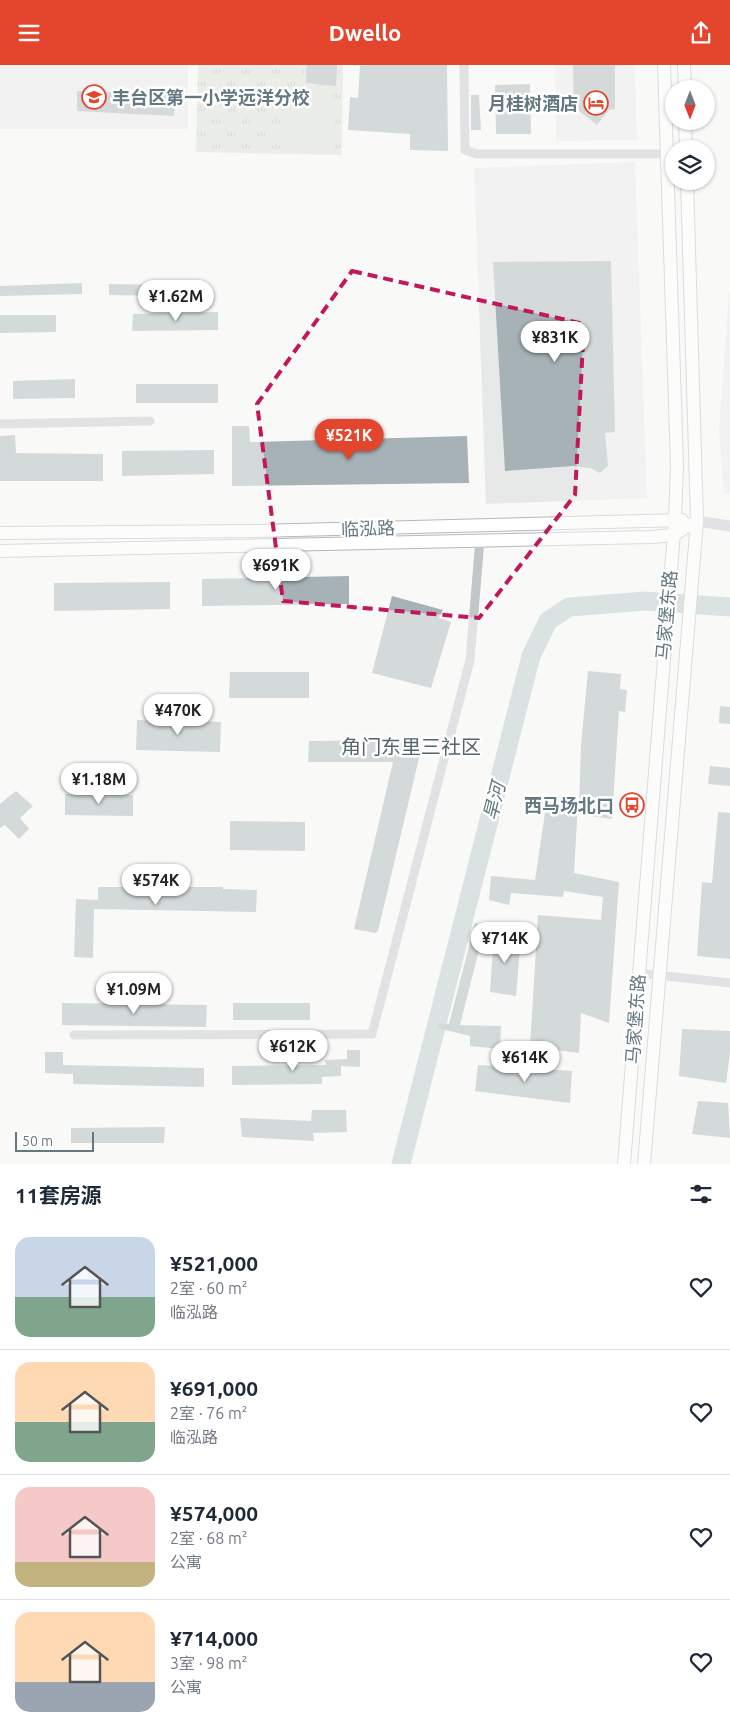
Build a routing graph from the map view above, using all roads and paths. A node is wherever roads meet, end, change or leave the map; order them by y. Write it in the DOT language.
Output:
graph roads {
  1 [pos="464,65"];
  2 [pos="664,65"];
  3 [pos="684,65"];
  4 [pos="684,80"];
  5 [pos="667,140"];
  6 [pos="665,154"];
  7 [pos="668,190"];
  8 [pos="687,190"];
  9 [pos="150,421"];
  10 [pos="0,424"];
  11 [pos="675,520"];
  12 [pos="696,521"];
  13 [pos="730,525"];
  14 [pos="0,533"];
  15 [pos="674,535"];
  16 [pos="480,539"];
  17 [pos="0,551"];
  18 [pos="638,973"];
  19 [pos="659,975"];
  20 [pos="730,983"];
  21 [pos="74,1035"];
  22 [pos="624,1164"];
  23 [pos="644,1164"];
  1 -- 6 [label="street"];
  2 -- 5 [label="main road, 马家堡东路"];
  3 -- 4 [label="main road"];
  7 -- 11 [label="main road, 马家堡东路"];
  8 -- 12 [label="main road, 马家堡东路"];
  9 -- 10 [label="street"];
  11 -- 12 [label="main road, 临泓路"];
  11 -- 14 [label="main road, 临泓路"];
  11 -- 15 [label="main road, 马家堡东路"];
  12 -- 13 [label="street"];
  12 -- 15 [label="main road"];
  12 -- 19 [label="main road, 马家堡东路"];
  15 -- 16 [label="main road, 临泓路"];
  15 -- 18 [label="main road, 马家堡东路"];
  16 -- 17 [label="main road, 临泓路"];
  16 -- 21 [label="street"];
  18 -- 19 [label="street"];
  18 -- 22 [label="main road, 马家堡东路"];
  19 -- 20 [label="street"];
  19 -- 23 [label="main road, 马家堡东路"];
}
